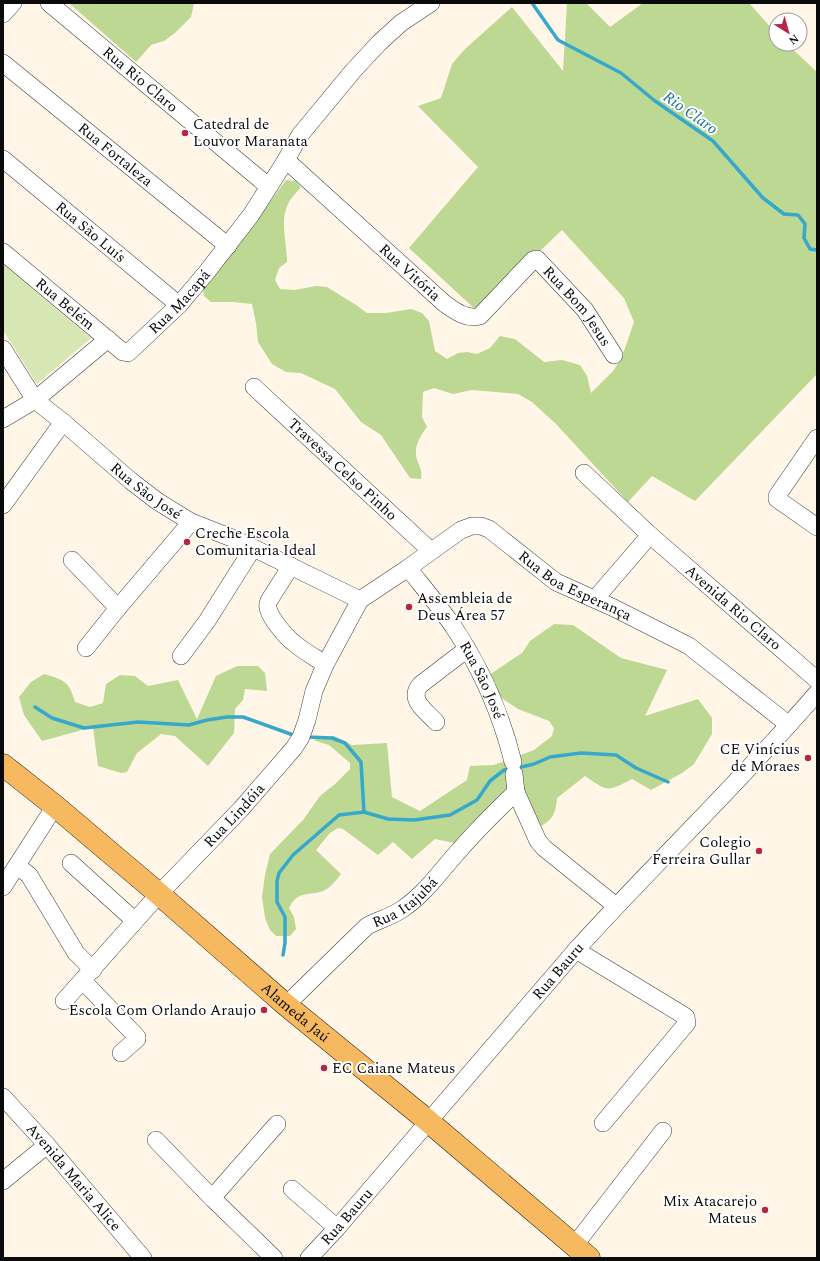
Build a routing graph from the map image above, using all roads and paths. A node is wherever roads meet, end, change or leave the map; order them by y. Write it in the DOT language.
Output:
graph roads {
  1 [pos="13,3"];
  2 [pos="49,3"];
  3 [pos="431,3"];
  4 [pos="3,14"];
  5 [pos="3,63"];
  6 [pos="3,159"];
  7 [pos="286,160"];
  8 [pos="268,186"];
  9 [pos="228,246"];
  10 [pos="3,252"];
  11 [pos="537,259"];
  12 [pos="179,305"];
  13 [pos="108,339"];
  14 [pos="3,349"];
  15 [pos="128,353"];
  16 [pos="614,355"];
  17 [pos="254,387"];
  18 [pos="35,400"];
  19 [pos="3,419"];
  20 [pos="63,422"];
  21 [pos="817,438"];
  22 [pos="584,473"];
  23 [pos="3,505"];
  24 [pos="191,522"];
  25 [pos="817,527"];
  26 [pos="650,535"];
  27 [pos="253,548"];
  28 [pos="431,551"];
  29 [pos="72,560"];
  30 [pos="291,566"];
  31 [pos="408,568"];
  32 [pos="595,599"];
  33 [pos="360,600"];
  34 [pos="118,608"];
  35 [pos="86,648"];
  36 [pos="467,649"];
  37 [pos="182,656"];
  38 [pos="317,660"];
  39 [pos="817,680"];
  40 [pos="817,693"];
  41 [pos="436,722"];
  42 [pos="789,725"];
  43 [pos="3,765"];
  44 [pos="516,792"];
  45 [pos="55,806"];
  46 [pos="71,863"];
  47 [pos="17,866"];
  48 [pos="3,887"];
  49 [pos="159,894"];
  50 [pos="616,906"];
  51 [pos="135,921"];
  52 [pos="576,950"];
  53 [pos="88,975"];
  54 [pos="64,1001"];
  55 [pos="286,1005"];
  56 [pos="121,1053"];
  57 [pos="3,1097"];
  58 [pos="428,1122"];
  59 [pos="603,1123"];
  60 [pos="277,1124"];
  61 [pos="663,1131"];
  62 [pos="156,1140"];
  63 [pos="47,1145"];
  64 [pos="3,1181"];
  65 [pos="292,1189"];
  66 [pos="212,1198"];
  67 [pos="337,1228"];
  68 [pos="582,1252"];
  69 [pos="143,1258"];
  70 [pos="274,1258"];
  71 [pos="309,1258"];
  1 -- 4 [label="street"];
  2 -- 8 [label="street, Rua Rio Claro"];
  3 -- 7 [label="street"];
  5 -- 9 [label="street, Rua Fortaleza"];
  6 -- 12 [label="street, Rua São Luís"];
  7 -- 8 [label="street"];
  7 -- 11 [label="street, Rua Vitória"];
  8 -- 9 [label="street"];
  9 -- 12 [label="street, Rua Macapá"];
  10 -- 13 [label="street, Rua Belém"];
  11 -- 16 [label="street, Rua Bom Jesus"];
  12 -- 15 [label="street, Rua Macapá"];
  13 -- 15 [label="street, Rua Belém"];
  13 -- 18 [label="street"];
  14 -- 18 [label="street, Rua São José"];
  17 -- 28 [label="street, Travessa Celso Pinho"];
  18 -- 19 [label="street"];
  18 -- 20 [label="street, Rua São José"];
  20 -- 23 [label="street"];
  20 -- 24 [label="street, Rua São José"];
  21 -- 25 [label="street"];
  22 -- 26 [label="street, Avenida Rio Claro"];
  24 -- 27 [label="street, Rua São José"];
  24 -- 34 [label="street"];
  26 -- 32 [label="street"];
  26 -- 39 [label="street, Avenida Rio Claro"];
  27 -- 30 [label="street, Rua São José"];
  27 -- 37 [label="street"];
  28 -- 31 [label="street, Rua Boa Esperança"];
  28 -- 32 [label="street, Rua Boa Esperança"];
  29 -- 34 [label="street"];
  30 -- 33 [label="street, Rua São José"];
  30 -- 38 [label="street"];
  31 -- 33 [label="street, Rua Boa Esperança"];
  31 -- 36 [label="street, Rua São José"];
  32 -- 42 [label="street, Rua Boa Esperança"];
  33 -- 49 [label="street, Rua Lindóia"];
  34 -- 35 [label="street"];
  36 -- 41 [label="street"];
  36 -- 44 [label="street, Rua São José"];
  40 -- 42 [label="street, Rua Bauru"];
  42 -- 50 [label="street, Rua Bauru"];
  43 -- 45 [label="main road, Alameda Jaú"];
  44 -- 50 [label="street, Rua São José"];
  44 -- 55 [label="street, Rua Itajubá"];
  45 -- 47 [label="street"];
  45 -- 49 [label="main road, Alameda Jaú"];
  46 -- 51 [label="street"];
  47 -- 48 [label="street"];
  47 -- 53 [label="street"];
  49 -- 51 [label="street, Rua Lindóia"];
  49 -- 55 [label="main road, Alameda Jaú"];
  50 -- 52 [label="street, Rua Bauru"];
  51 -- 53 [label="street, Rua Lindóia"];
  52 -- 58 [label="street, Rua Bauru"];
  52 -- 59 [label="street"];
  53 -- 54 [label="street, Rua Lindóia"];
  53 -- 56 [label="street"];
  55 -- 58 [label="main road, Alameda Jaú"];
  57 -- 63 [label="street, Avenida Maria Alice"];
  58 -- 67 [label="street, Rua Bauru"];
  58 -- 68 [label="main road, Alameda Jaú"];
  60 -- 66 [label="street"];
  61 -- 68 [label="street"];
  62 -- 66 [label="street"];
  63 -- 64 [label="street"];
  63 -- 69 [label="street, Avenida Maria Alice"];
  65 -- 67 [label="street"];
  66 -- 70 [label="street"];
  67 -- 71 [label="street, Rua Bauru"];
}
